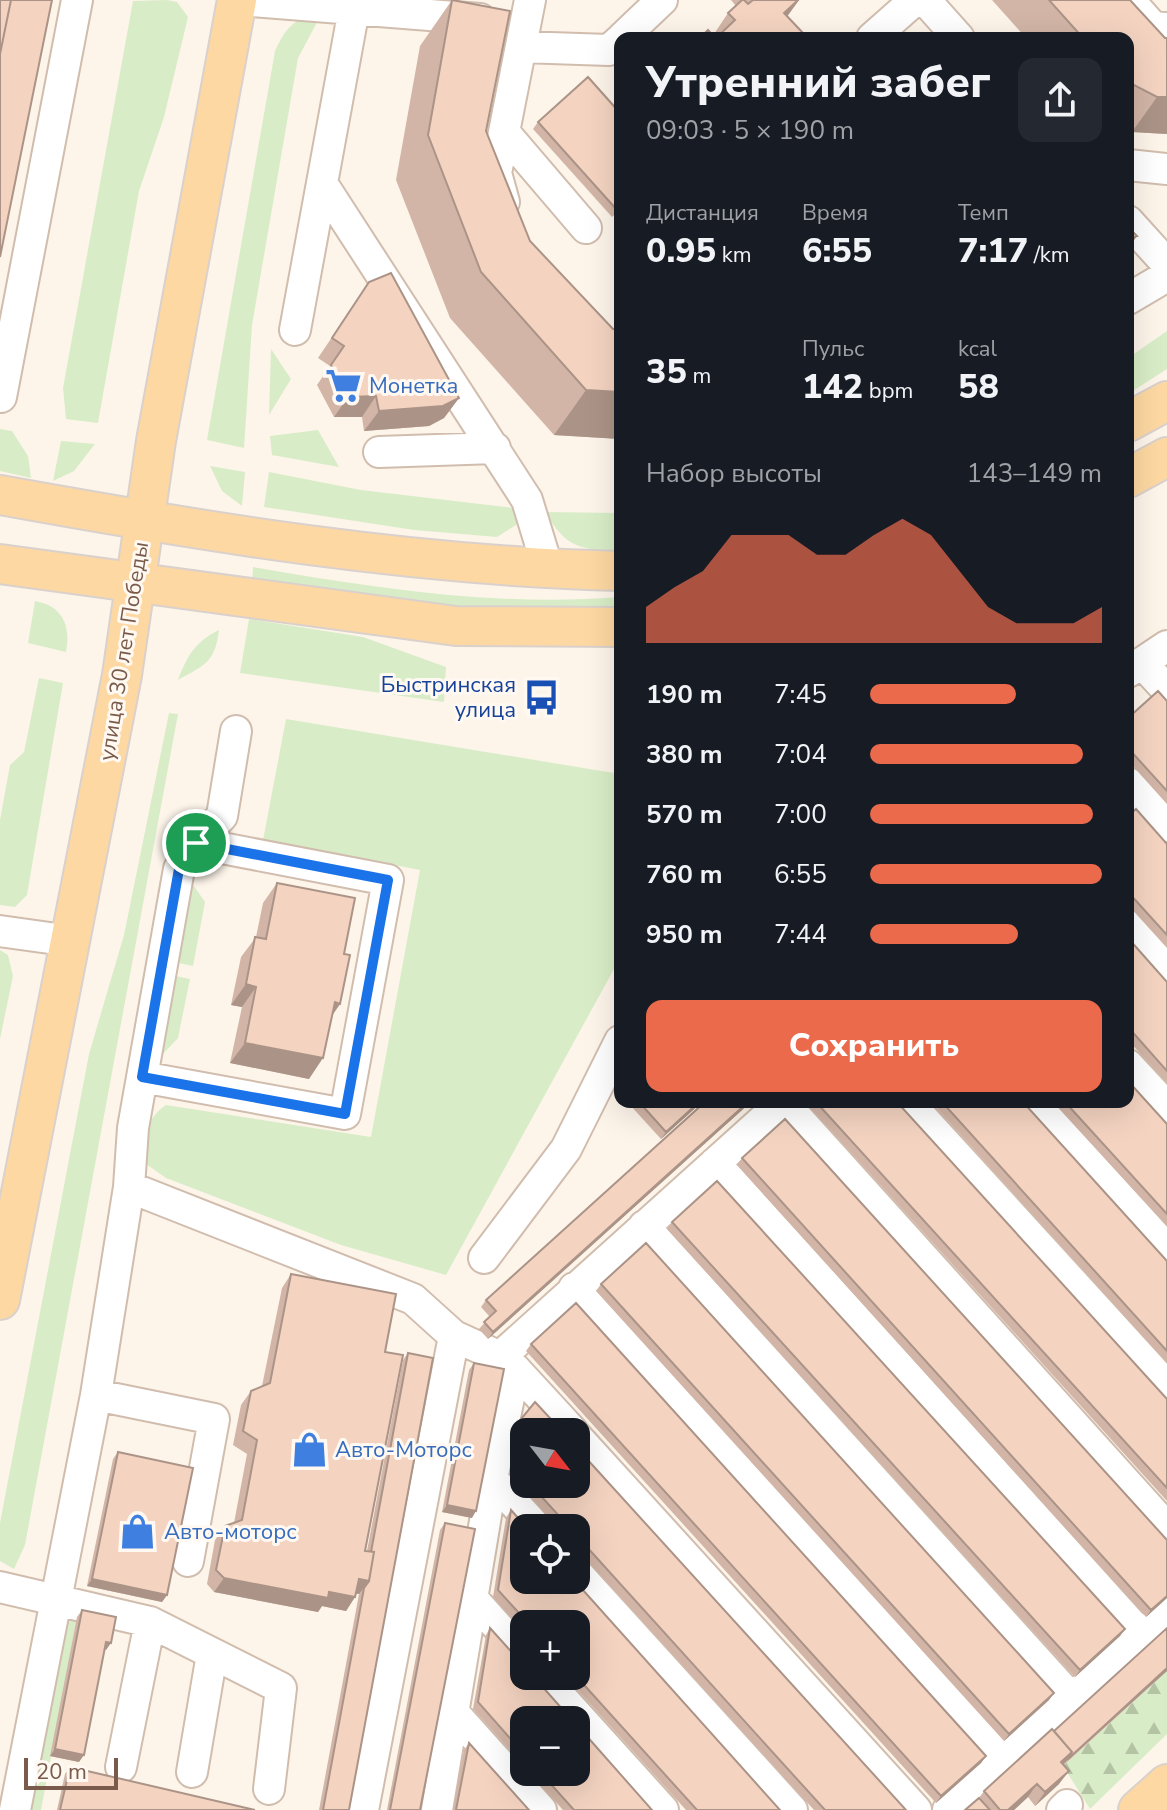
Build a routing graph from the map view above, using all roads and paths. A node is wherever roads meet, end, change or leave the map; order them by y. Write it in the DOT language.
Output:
graph roads {
  1 [pos="77,0"];
  2 [pos="238,0"];
  3 [pos="662,0"];
  4 [pos="915,0"];
  5 [pos="925,0"];
  6 [pos="1129,0"];
  7 [pos="371,6"];
  8 [pos="526,23"];
  9 [pos="1167,28"];
  10 [pos="628,32"];
  11 [pos="879,32"];
  12 [pos="954,32"];
  13 [pos="614,45"];
  14 [pos="504,132"];
  15 [pos="1134,166"];
  16 [pos="1167,169"];
  17 [pos="323,185"];
  18 [pos="511,228"];
  19 [pos="586,228"];
  20 [pos="1134,228"];
  21 [pos="1167,264"];
  22 [pos="1167,276"];
  23 [pos="1134,295"];
  24 [pos="295,330"];
  25 [pos="1,397"];
  26 [pos="1167,401"];
  27 [pos="1134,419"];
  28 [pos="495,448"];
  29 [pos="379,452"];
  30 [pos="1167,457"];
  31 [pos="1134,475"];
  32 [pos="0,495"];
  33 [pos="145,518"];
  34 [pos="0,564"];
  35 [pos="548,569"];
  36 [pos="614,571"];
  37 [pos="136,583"];
  38 [pos="614,627"];
  39 [pos="1167,646"];
  40 [pos="1135,668"];
  41 [pos="1167,690"];
  42 [pos="236,731"];
  43 [pos="1134,792"];
  44 [pos="1167,826"];
  45 [pos="196,843"];
  46 [pos="0,931"];
  47 [pos="1134,932"];
  48 [pos="71,941"];
  49 [pos="1167,968"];
  50 [pos="614,1054"];
  51 [pos="1134,1071"];
  52 [pos="142,1077"];
  53 [pos="1167,1107"];
  54 [pos="776,1108"];
  55 [pos="788,1108"];
  56 [pos="913,1108"];
  57 [pos="1038,1108"];
  58 [pos="715,1163"];
  59 [pos="129,1187"];
  60 [pos="644,1226"];
  61 [pos="1167,1249"];
  62 [pos="484,1258"];
  63 [pos="574,1288"];
  64 [pos="0,1300"];
  65 [pos="454,1336"];
  66 [pos="508,1363"];
  67 [pos="1167,1386"];
  68 [pos="96,1395"];
  69 [pos="559,1418"];
  70 [pos="590,1452"];
  71 [pos="492,1479"];
  72 [pos="524,1514"];
  73 [pos="1167,1528"];
  74 [pos="188,1561"];
  75 [pos="0,1587"];
  76 [pos="590,1587"];
  77 [pos="55,1598"];
  78 [pos="472,1598"];
  79 [pos="1167,1613"];
  80 [pos="150,1622"];
  81 [pos="1143,1637"];
  82 [pos="510,1640"];
  83 [pos="212,1654"];
  84 [pos="555,1690"];
  85 [pos="1072,1699"];
  86 [pos="453,1712"];
  87 [pos="1003,1761"];
  88 [pos="121,1767"];
  89 [pos="192,1772"];
  90 [pos="1167,1784"];
  91 [pos="269,1789"];
  92 [pos="15,1810"];
  93 [pos="363,1810"];
  94 [pos="437,1810"];
  95 [pos="541,1810"];
  96 [pos="663,1810"];
  97 [pos="792,1810"];
  98 [pos="916,1810"];
  99 [pos="948,1810"];
  100 [pos="1138,1810"];
  1 -- 25 [label="lane"];
  2 -- 7 [label="lane"];
  2 -- 33 [label="main road, улица 30 лет Победы"];
  3 -- 10 [label="lane"];
  4 -- 11 [label="lane"];
  5 -- 12 [label="lane"];
  6 -- 9 [label="lane"];
  7 -- 8 [label="lane"];
  7 -- 17 [label="lane"];
  8 -- 13 [label="lane"];
  8 -- 14 [label="lane"];
  14 -- 18 [label="lane"];
  14 -- 19 [label="lane"];
  15 -- 16 [label="lane"];
  17 -- 24 [label="lane"];
  17 -- 28 [label="lane"];
  20 -- 21 [label="lane"];
  22 -- 23 [label="lane"];
  26 -- 27 [label="main road"];
  28 -- 29 [label="lane"];
  28 -- 35 [label="lane"];
  30 -- 31 [label="main road"];
  32 -- 33 [label="main road"];
  33 -- 35 [label="main road"];
  33 -- 37 [label="main road, улица 30 лет Победы"];
  34 -- 37 [label="main road"];
  35 -- 36 [label="main road"];
  37 -- 38 [label="main road"];
  37 -- 48 [label="main road, улица 30 лет Победы"];
  39 -- 40 [label="lane"];
  40 -- 41 [label="lane"];
  42 -- 45 [label="lane"];
  43 -- 44 [label="lane"];
  45 -- 52 [label="lane"];
  45 -- 52 [label="lane"];
  46 -- 48 [label="lane"];
  47 -- 49 [label="lane"];
  48 -- 64 [label="main road, улица 30 лет Победы"];
  50 -- 62 [label="lane"];
  51 -- 53 [label="lane"];
  52 -- 59 [label="lane"];
  54 -- 58 [label="lane"];
  55 -- 73 [label="lane"];
  56 -- 67 [label="lane"];
  57 -- 61 [label="lane"];
  58 -- 60 [label="lane"];
  58 -- 81 [label="lane"];
  59 -- 65 [label="lane"];
  59 -- 68 [label="lane"];
  60 -- 63 [label="lane"];
  60 -- 85 [label="lane"];
  63 -- 66 [label="lane"];
  63 -- 87 [label="lane"];
  65 -- 66 [label="lane"];
  65 -- 93 [label="lane"];
  66 -- 69 [label="lane"];
  66 -- 71 [label="lane"];
  68 -- 74 [label="lane"];
  68 -- 77 [label="lane"];
  70 -- 98 [label="lane"];
  71 -- 72 [label="lane"];
  71 -- 78 [label="lane"];
  75 -- 77 [label="lane"];
  76 -- 97 [label="lane"];
  77 -- 80 [label="lane"];
  77 -- 92 [label="lane"];
  78 -- 82 [label="lane"];
  78 -- 86 [label="lane"];
  79 -- 81 [label="lane"];
  80 -- 83 [label="lane"];
  80 -- 88 [label="lane"];
  81 -- 85 [label="lane"];
  83 -- 89 [label="lane"];
  83 -- 91 [label="lane"];
  84 -- 96 [label="lane"];
  85 -- 87 [label="lane"];
  86 -- 94 [label="lane"];
  86 -- 95 [label="lane"];
  87 -- 99 [label="lane"];
  90 -- 100 [label="main road"];
}
